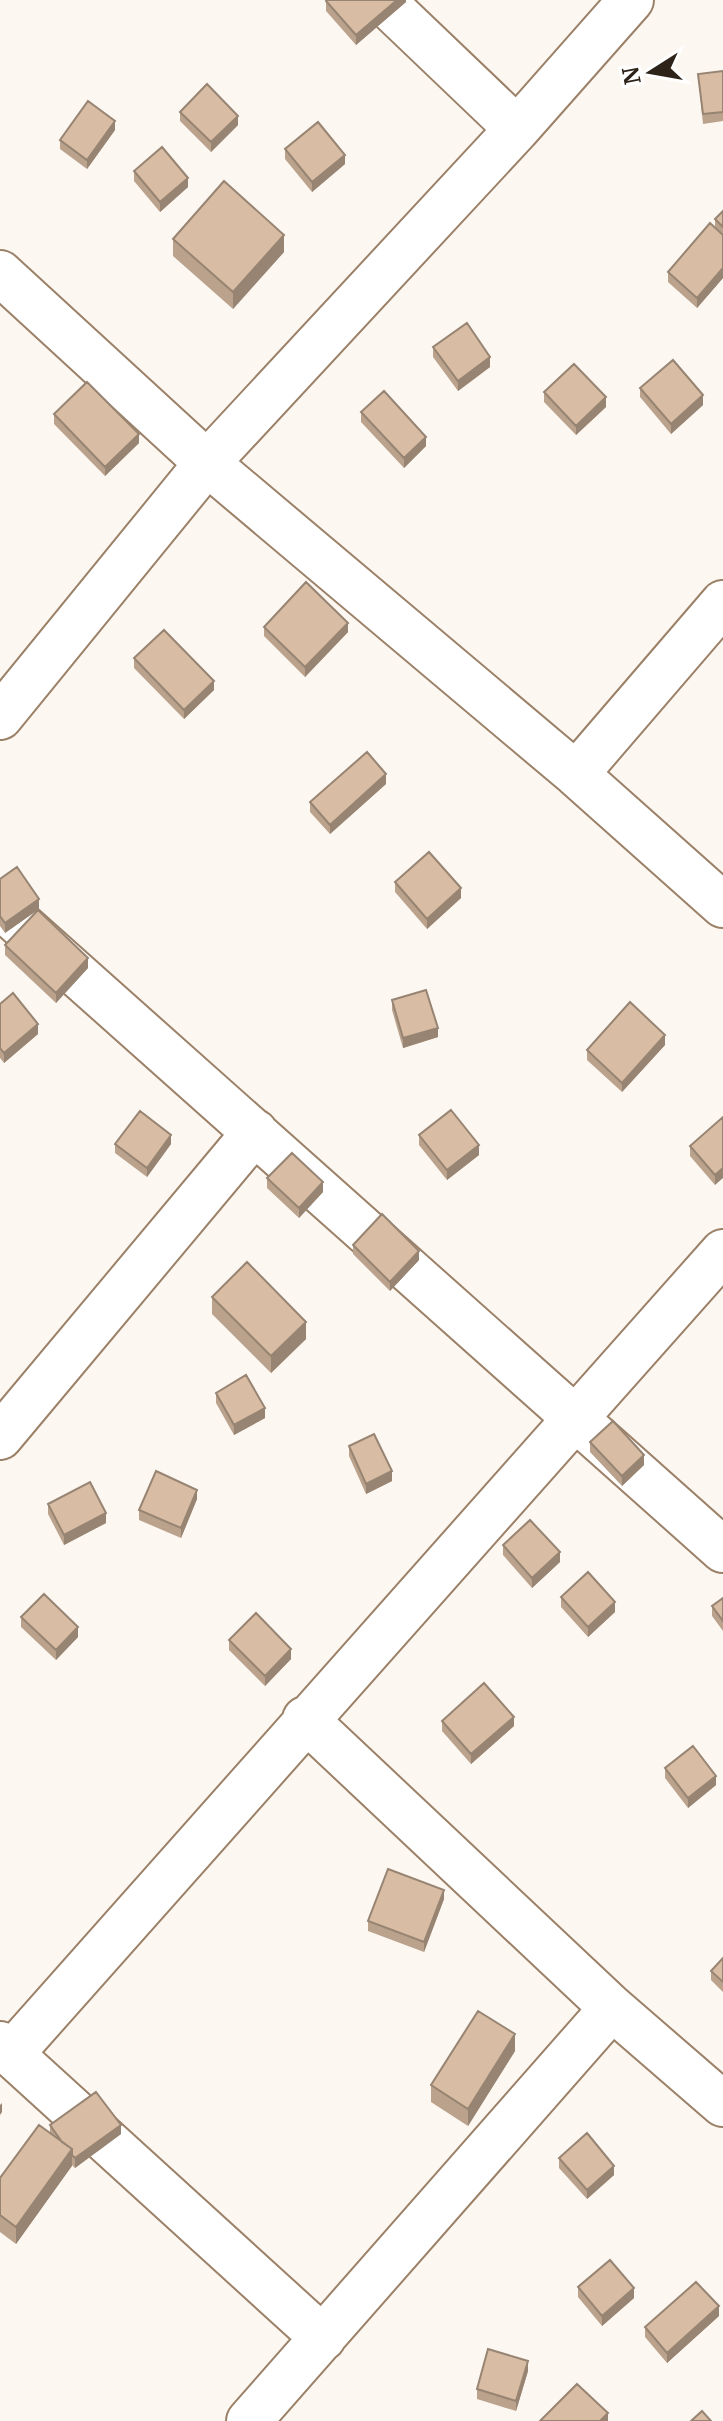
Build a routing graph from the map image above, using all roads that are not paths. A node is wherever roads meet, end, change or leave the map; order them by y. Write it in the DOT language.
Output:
graph roads {
  1 [pos="382,0"];
  2 [pos="631,0"];
  3 [pos="517,129"];
  4 [pos="0,273"];
  5 [pos="207,463"];
  6 [pos="723,603"];
  7 [pos="0,717"];
  8 [pos="576,774"];
  9 [pos="723,905"];
  10 [pos="0,906"];
  11 [pos="255,1132"];
  12 [pos="723,1252"];
  13 [pos="576,1420"];
  14 [pos="0,1437"];
  15 [pos="723,1550"];
  16 [pos="305,1719"];
  17 [pos="612,2008"];
  18 [pos="6,2049"];
  19 [pos="723,2104"];
  20 [pos="323,2338"];
  21 [pos="249,2421"];
  1 -- 3 [label="street"];
  2 -- 3 [label="street"];
  3 -- 5 [label="street"];
  4 -- 5 [label="street"];
  5 -- 7 [label="street"];
  5 -- 8 [label="street"];
  6 -- 8 [label="street"];
  8 -- 9 [label="street"];
  10 -- 11 [label="street"];
  11 -- 13 [label="street"];
  11 -- 14 [label="street"];
  12 -- 13 [label="street"];
  13 -- 15 [label="street"];
  13 -- 16 [label="street"];
  16 -- 17 [label="street"];
  16 -- 18 [label="street"];
  17 -- 19 [label="street"];
  17 -- 20 [label="street"];
  18 -- 20 [label="street"];
  20 -- 21 [label="street"];
}
